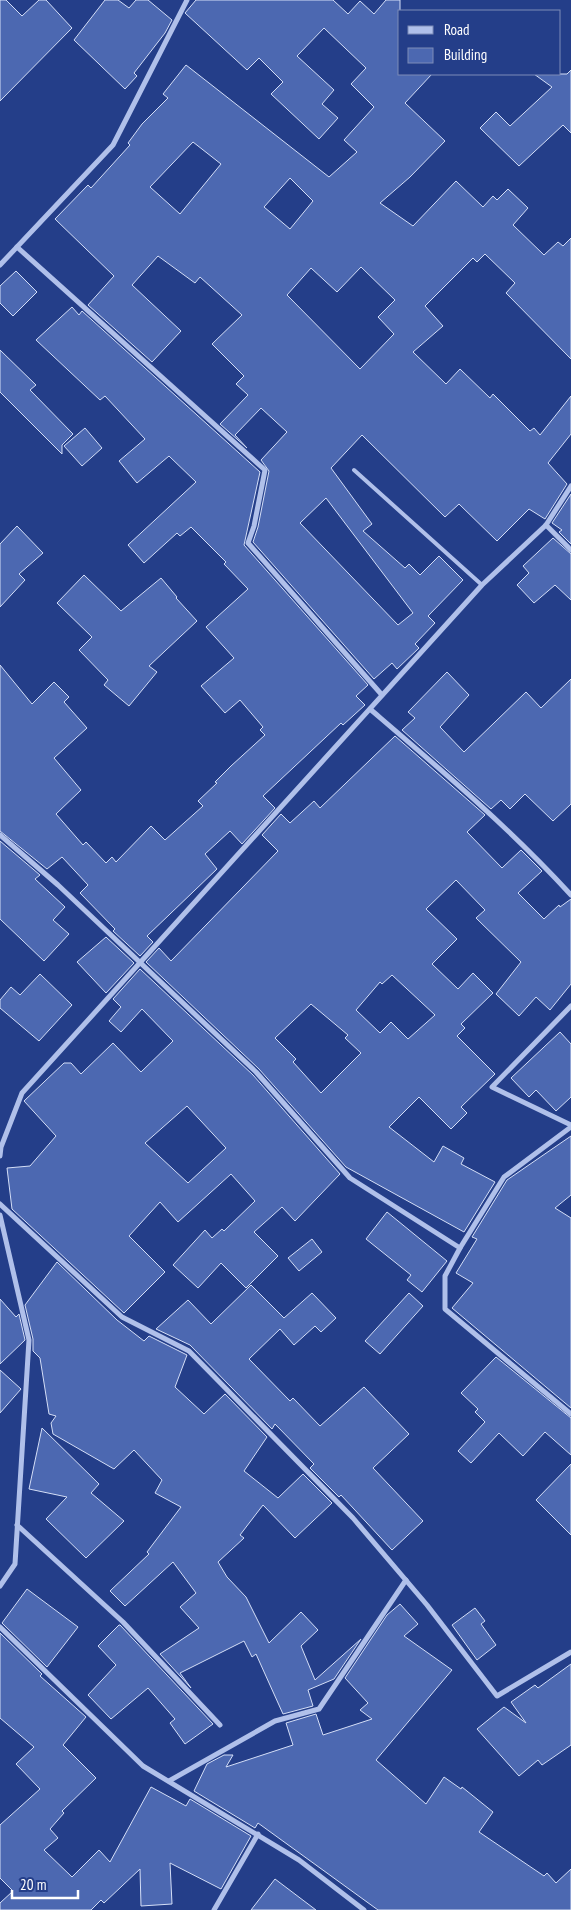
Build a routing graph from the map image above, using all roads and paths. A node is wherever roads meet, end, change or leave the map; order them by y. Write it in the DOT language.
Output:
graph roads {
  1 [pos="187,0"];
  2 [pos="17,247"];
  3 [pos="0,265"];
  4 [pos="354,470"];
  5 [pos="571,486"];
  6 [pos="546,525"];
  7 [pos="571,550"];
  8 [pos="482,585"];
  9 [pos="382,695"];
  10 [pos="370,709"];
  11 [pos="0,835"];
  12 [pos="571,895"];
  13 [pos="140,963"];
  14 [pos="571,1006"];
  15 [pos="571,1126"];
  16 [pos="0,1156"];
  17 [pos="0,1204"];
  18 [pos="0,1215"];
  19 [pos="460,1248"];
  20 [pos="571,1414"];
  21 [pos="17,1525"];
  22 [pos="406,1580"];
  23 [pos="0,1586"];
  24 [pos="0,1627"];
  25 [pos="571,1652"];
  26 [pos="220,1725"];
  27 [pos="169,1781"];
  28 [pos="258,1834"];
  29 [pos="214,1910"];
  30 [pos="364,1910"];
  1 -- 2 [label="street"];
  2 -- 3 [label="street"];
  2 -- 9 [label="street"];
  4 -- 8 [label="lane"];
  5 -- 6 [label="street"];
  6 -- 7 [label="street"];
  6 -- 8 [label="street"];
  8 -- 9 [label="street"];
  9 -- 10 [label="street"];
  10 -- 12 [label="street"];
  10 -- 13 [label="street"];
  11 -- 13 [label="street"];
  13 -- 16 [label="street"];
  13 -- 19 [label="street"];
  14 -- 15 [label="street"];
  15 -- 19 [label="street"];
  17 -- 22 [label="street"];
  18 -- 21 [label="street"];
  19 -- 20 [label="street"];
  21 -- 23 [label="street"];
  21 -- 26 [label="street"];
  22 -- 25 [label="street"];
  22 -- 27 [label="street"];
  24 -- 27 [label="street"];
  27 -- 28 [label="street"];
  28 -- 29 [label="street"];
  28 -- 30 [label="street"];
}
